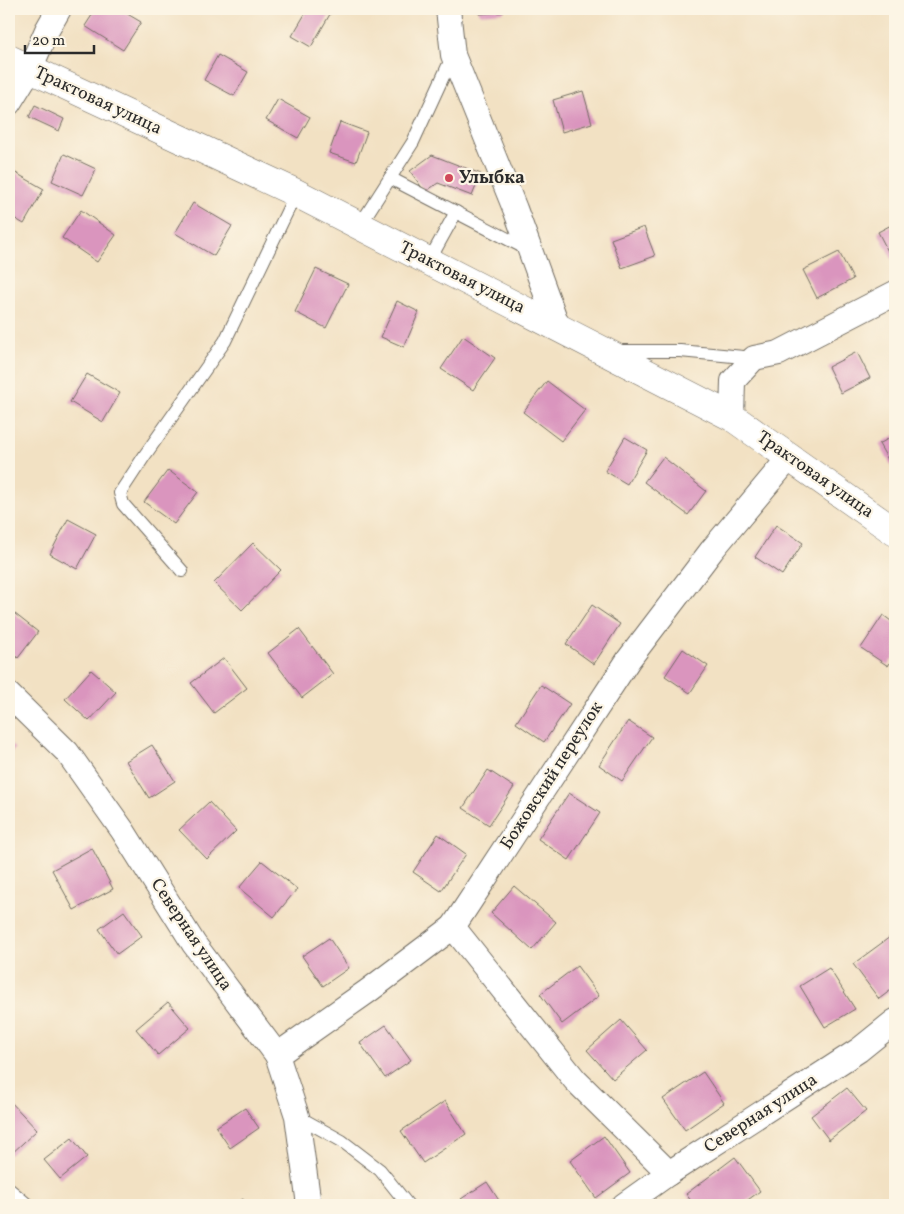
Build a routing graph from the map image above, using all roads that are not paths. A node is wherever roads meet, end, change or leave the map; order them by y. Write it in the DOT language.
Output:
graph roads {
  1 [pos="59,9"];
  2 [pos="448,9"];
  3 [pos="453,56"];
  4 [pos="20,64"];
  5 [pos="9,103"];
  6 [pos="390,178"];
  7 [pos="296,193"];
  8 [pos="456,212"];
  9 [pos="360,225"];
  10 [pos="531,251"];
  11 [pos="429,261"];
  12 [pos="895,293"];
  13 [pos="558,328"];
  14 [pos="602,351"];
  15 [pos="754,358"];
  16 [pos="732,417"];
  17 [pos="789,458"];
  18 [pos="895,532"];
  19 [pos="182,571"];
  20 [pos="9,695"];
  21 [pos="453,927"];
  22 [pos="895,1021"];
  23 [pos="277,1055"];
  24 [pos="297,1116"];
  25 [pos="670,1173"];
  26 [pos="9,1189"];
  27 [pos="28,1205"];
  28 [pos="309,1205"];
  29 [pos="408,1205"];
  30 [pos="624,1205"];
  1 -- 4 [label="street"];
  2 -- 3 [label="street"];
  3 -- 6 [label="lane"];
  3 -- 10 [label="street"];
  4 -- 5 [label="street"];
  4 -- 7 [label="street, Трактовая улица"];
  6 -- 8 [label="lane"];
  6 -- 9 [label="lane"];
  7 -- 9 [label="street, Трактовая улица"];
  7 -- 19 [label="lane"];
  8 -- 10 [label="lane"];
  8 -- 11 [label="lane"];
  9 -- 11 [label="street, Трактовая улица"];
  10 -- 13 [label="street"];
  11 -- 13 [label="street, Трактовая улица"];
  12 -- 15 [label="street"];
  13 -- 14 [label="street, Трактовая улица"];
  14 -- 15 [label="lane"];
  14 -- 16 [label="street, Трактовая улица"];
  15 -- 16 [label="street"];
  16 -- 17 [label="street, Трактовая улица"];
  17 -- 18 [label="street, Трактовая улица"];
  17 -- 21 [label="street, Божовский переулок"];
  20 -- 23 [label="street, Северная улица"];
  21 -- 23 [label="street, Божовский переулок"];
  21 -- 25 [label="street"];
  22 -- 25 [label="street, Северная улица"];
  23 -- 24 [label="street, Северная улица"];
  24 -- 28 [label="street, Северная улица"];
  24 -- 29 [label="lane"];
  25 -- 30 [label="street, Северная улица"];
  26 -- 27 [label="lane"];
}
